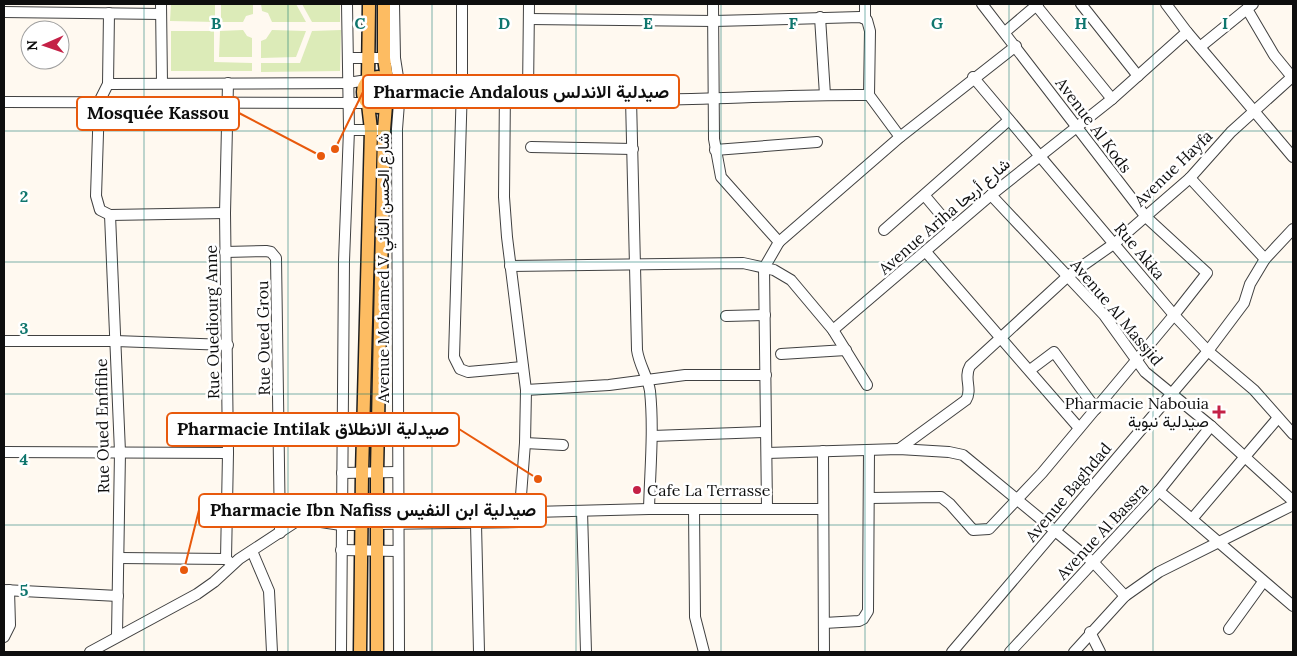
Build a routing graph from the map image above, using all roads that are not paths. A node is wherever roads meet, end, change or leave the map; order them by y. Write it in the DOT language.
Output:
graph roads {
  1 [pos="347,4"];
  2 [pos="369,4"];
  3 [pos="384,4"];
  4 [pos="394,4"];
  5 [pos="462,4"];
  6 [pos="529,4"];
  7 [pos="713,4"];
  8 [pos="866,4"];
  9 [pos="982,4"];
  10 [pos="1036,4"];
  11 [pos="1081,4"];
  12 [pos="1166,4"];
  13 [pos="1250,6"];
  14 [pos="49,8"];
  15 [pos="161,9"];
  16 [pos="4,12"];
  17 [pos="109,13"];
  18 [pos="820,17"];
  19 [pos="865,18"];
  20 [pos="529,19"];
  21 [pos="714,21"];
  22 [pos="1005,32"];
  23 [pos="1187,32"];
  24 [pos="1016,46"];
  25 [pos="1200,47"];
  26 [pos="349,58"];
  27 [pos="370,58"];
  28 [pos="390,58"];
  29 [pos="1138,76"];
  30 [pos="973,77"];
  31 [pos="367,80"];
  32 [pos="162,83"];
  33 [pos="228,83"];
  34 [pos="348,83"];
  35 [pos="108,84"];
  36 [pos="462,85"];
  37 [pos="393,86"];
  38 [pos="505,88"];
  39 [pos="528,93"];
  40 [pos="825,95"];
  41 [pos="869,95"];
  42 [pos="631,98"];
  43 [pos="1112,99"];
  44 [pos="714,100"];
  45 [pos="348,101"];
  46 [pos="4,102"];
  47 [pos="99,102"];
  48 [pos="226,102"];
  49 [pos="368,104"];
  50 [pos="386,105"];
  51 [pos="1254,110"];
  52 [pos="1008,120"];
  53 [pos="1077,128"];
  54 [pos="397,129"];
  55 [pos="349,130"];
  56 [pos="377,130"];
  57 [pos="900,138"];
  58 [pos="817,142"];
  59 [pos="531,147"];
  60 [pos="633,149"];
  61 [pos="715,150"];
  62 [pos="1038,155"];
  63 [pos="1293,157"];
  64 [pos="1190,178"];
  65 [pos="991,194"];
  66 [pos="925,196"];
  67 [pos="225,213"];
  68 [pos="110,215"];
  69 [pos="1146,217"];
  70 [pos="952,228"];
  71 [pos="1293,229"];
  72 [pos="884,230"];
  73 [pos="778,242"];
  74 [pos="1115,243"];
  75 [pos="225,252"];
  76 [pos="926,252"];
  77 [pos="1265,259"];
  78 [pos="637,264"];
  79 [pos="510,266"];
  80 [pos="764,268"];
  81 [pos="1068,276"];
  82 [pos="764,315"];
  83 [pos="1174,315"];
  84 [pos="726,316"];
  85 [pos="833,330"];
  86 [pos="1002,337"];
  87 [pos="4,341"];
  88 [pos="115,341"];
  89 [pos="228,345"];
  90 [pos="846,350"];
  91 [pos="1208,351"];
  92 [pos="781,354"];
  93 [pos="1136,362"];
  94 [pos="523,367"];
  95 [pos="1030,370"];
  96 [pos="766,375"];
  97 [pos="648,380"];
  98 [pos="867,385"];
  99 [pos="526,390"];
  100 [pos="1170,394"];
  101 [pos="1096,409"];
  102 [pos="1277,418"];
  103 [pos="1211,426"];
  104 [pos="1079,428"];
  105 [pos="766,432"];
  106 [pos="1293,434"];
  107 [pos="652,436"];
  108 [pos="525,443"];
  109 [pos="563,445"];
  110 [pos="899,449"];
  111 [pos="869,450"];
  112 [pos="823,451"];
  113 [pos="4,452"];
  114 [pos="120,452"];
  115 [pos="228,453"];
  116 [pos="767,453"];
  117 [pos="1245,458"];
  118 [pos="377,472"];
  119 [pos="397,472"];
  120 [pos="342,473"];
  121 [pos="362,473"];
  122 [pos="1159,491"];
  123 [pos="362,498"];
  124 [pos="870,498"];
  125 [pos="1019,499"];
  126 [pos="341,500"];
  127 [pos="378,500"];
  128 [pos="398,501"];
  129 [pos="1293,501"];
  130 [pos="520,505"];
  131 [pos="1293,505"];
  132 [pos="767,508"];
  133 [pos="649,509"];
  134 [pos="694,509"];
  135 [pos="822,509"];
  136 [pos="582,511"];
  137 [pos="533,512"];
  138 [pos="300,519"];
  139 [pos="1192,519"];
  140 [pos="519,522"];
  141 [pos="378,524"];
  142 [pos="397,524"];
  143 [pos="476,524"];
  144 [pos="341,525"];
  145 [pos="361,525"];
  146 [pos="1055,530"];
  147 [pos="280,533"];
  148 [pos="1218,541"];
  149 [pos="341,550"];
  150 [pos="361,550"];
  151 [pos="377,550"];
  152 [pos="252,551"];
  153 [pos="397,551"];
  154 [pos="119,558"];
  155 [pos="229,562"];
  156 [pos="1094,563"];
  157 [pos="1263,582"];
  158 [pos="6,590"];
  159 [pos="118,596"];
  160 [pos="1125,596"];
  161 [pos="1293,606"];
  162 [pos="824,622"];
  163 [pos="1229,629"];
  164 [pos="1090,632"];
  165 [pos="117,635"];
  166 [pos="4,637"];
  167 [pos="1016,650"];
  168 [pos="90,652"];
  169 [pos="272,652"];
  170 [pos="341,652"];
  171 [pos="360,652"];
  172 [pos="377,652"];
  173 [pos="399,652"];
  174 [pos="479,652"];
  175 [pos="586,652"];
  176 [pos="704,652"];
  177 [pos="824,652"];
  178 [pos="952,652"];
  179 [pos="1074,652"];
  180 [pos="1100,652"];
  1 -- 26 [label="street"];
  2 -- 27 [label="main road"];
  3 -- 28 [label="main road"];
  4 -- 28 [label="street"];
  5 -- 36 [label="street"];
  6 -- 20 [label="street"];
  7 -- 21 [label="street"];
  8 -- 19 [label="street"];
  9 -- 22 [label="street, Avenue Al Kods"];
  10 -- 22 [label="street"];
  10 -- 43 [label="street"];
  11 -- 29 [label="street"];
  12 -- 23 [label="street"];
  13 -- 25 [label="street"];
  13 -- 51 [label="street, Avenue Hayfa"];
  14 -- 16 [label="street"];
  14 -- 17 [label="street"];
  15 -- 17 [label="street"];
  15 -- 32 [label="street"];
  17 -- 35 [label="street"];
  18 -- 19 [label="street"];
  18 -- 21 [label="street"];
  18 -- 40 [label="street"];
  19 -- 41 [label="street"];
  20 -- 21 [label="street"];
  20 -- 39 [label="street"];
  21 -- 44 [label="street"];
  22 -- 24 [label="street, Avenue Al Kods"];
  23 -- 25 [label="street"];
  23 -- 29 [label="street, Avenue Ariha شارع أريحا"];
  24 -- 30 [label="street"];
  24 -- 53 [label="street, Avenue Al Kods"];
  25 -- 51 [label="street"];
  26 -- 27 [label="street"];
  26 -- 34 [label="street"];
  27 -- 28 [label="street"];
  27 -- 31 [label="main road"];
  28 -- 37 [label="main road"];
  29 -- 43 [label="street, Avenue Ariha شارع أريحا"];
  30 -- 52 [label="street, Rue Akka"];
  30 -- 57 [label="street"];
  31 -- 34 [label="street"];
  31 -- 37 [label="main road"];
  31 -- 49 [label="main road"];
  32 -- 33 [label="street"];
  32 -- 35 [label="street"];
  33 -- 34 [label="street"];
  33 -- 48 [label="street, Rue Ouediourg Anne"];
  34 -- 45 [label="street"];
  35 -- 47 [label="street"];
  36 -- 37 [label="street"];
  36 -- 38 [label="street"];
  36 -- 94 [label="street"];
  37 -- 50 [label="main road"];
  37 -- 54 [label="street, Avenue Mohamed V شارع الحسن الثاني"];
  38 -- 39 [label="street"];
  38 -- 79 [label="street"];
  39 -- 42 [label="street"];
  40 -- 41 [label="street"];
  40 -- 44 [label="street"];
  41 -- 57 [label="street"];
  42 -- 44 [label="street"];
  42 -- 60 [label="street"];
  43 -- 53 [label="street, Avenue Ariha شارع أريحا"];
  44 -- 61 [label="street"];
  45 -- 48 [label="street"];
  45 -- 49 [label="street"];
  45 -- 55 [label="street"];
  46 -- 47 [label="street"];
  47 -- 48 [label="street"];
  47 -- 68 [label="street"];
  48 -- 67 [label="street, Rue Ouediourg Anne"];
  49 -- 50 [label="main road"];
  49 -- 56 [label="main road"];
  50 -- 56 [label="main road"];
  51 -- 63 [label="street"];
  51 -- 64 [label="street, Avenue Hayfa"];
  52 -- 62 [label="street, Rue Akka"];
  52 -- 66 [label="street"];
  53 -- 62 [label="street, Avenue Ariha شارع أريحا"];
  53 -- 69 [label="street, Avenue Al Kods"];
  54 -- 56 [label="street"];
  54 -- 119 [label="street, Avenue Mohamed V شارع الحسن الثاني"];
  55 -- 56 [label="street"];
  55 -- 120 [label="street"];
  56 -- 118 [label="main road"];
  56 -- 121 [label="main road"];
  57 -- 73 [label="street"];
  58 -- 61 [label="street"];
  59 -- 60 [label="street"];
  60 -- 78 [label="street"];
  61 -- 73 [label="street"];
  62 -- 65 [label="street, Avenue Ariha شارع أريحا"];
  62 -- 74 [label="street, Rue Akka"];
  64 -- 69 [label="street, Avenue Hayfa"];
  64 -- 77 [label="street"];
  65 -- 70 [label="street, Avenue Ariha شارع أريحا"];
  65 -- 81 [label="street, Avenue Al Massjid"];
  66 -- 70 [label="street"];
  66 -- 72 [label="street"];
  67 -- 68 [label="street"];
  67 -- 75 [label="street, Rue Ouediourg Anne"];
  68 -- 88 [label="street, Rue Oued Enfifihe"];
  69 -- 74 [label="street, Avenue Hayfa"];
  69 -- 83 [label="street, Avenue Al Kods"];
  70 -- 76 [label="street, Avenue Ariha شارع أريحا"];
  71 -- 77 [label="street, Avenue Baghdad"];
  73 -- 80 [label="street"];
  74 -- 81 [label="street, Avenue Hayfa"];
  74 -- 83 [label="street, Rue Akka"];
  75 -- 89 [label="street, Rue Ouediourg Anne"];
  75 -- 147 [label="street, Rue Oued Grou"];
  76 -- 85 [label="street, Avenue Ariha شارع أريحا"];
  76 -- 86 [label="street"];
  77 -- 91 [label="street, Avenue Baghdad"];
  78 -- 79 [label="street"];
  78 -- 80 [label="street"];
  78 -- 97 [label="street"];
  79 -- 94 [label="street"];
  80 -- 82 [label="street"];
  80 -- 85 [label="street"];
  81 -- 86 [label="street, Avenue Hayfa"];
  81 -- 93 [label="street, Avenue Al Massjid"];
  82 -- 84 [label="street"];
  82 -- 96 [label="street"];
  83 -- 91 [label="street, Rue Akka"];
  83 -- 93 [label="street"];
  85 -- 90 [label="street"];
  86 -- 95 [label="street"];
  86 -- 110 [label="street, Avenue Hayfa"];
  87 -- 88 [label="street"];
  88 -- 89 [label="street"];
  88 -- 114 [label="street, Rue Oued Enfifihe"];
  89 -- 115 [label="street, Rue Ouediourg Anne"];
  90 -- 92 [label="street"];
  90 -- 98 [label="street"];
  91 -- 100 [label="street, Avenue Baghdad"];
  91 -- 102 [label="street, Rue Akka"];
  93 -- 100 [label="street, Avenue Al Massjid"];
  93 -- 101 [label="street"];
  94 -- 99 [label="street"];
  95 -- 101 [label="street"];
  95 -- 104 [label="street"];
  96 -- 97 [label="street"];
  96 -- 105 [label="street"];
  97 -- 99 [label="street"];
  97 -- 107 [label="street"];
  99 -- 108 [label="street"];
  100 -- 103 [label="street, Avenue Al Massjid"];
  100 -- 146 [label="street, Avenue Baghdad"];
  101 -- 104 [label="street"];
  102 -- 106 [label="street, Rue Akka"];
  102 -- 117 [label="street"];
  103 -- 117 [label="street, Avenue Al Massjid"];
  103 -- 122 [label="street, Avenue Al Bassra"];
  104 -- 125 [label="street"];
  105 -- 107 [label="street"];
  105 -- 116 [label="street"];
  107 -- 133 [label="street"];
  108 -- 109 [label="street"];
  108 -- 130 [label="street"];
  110 -- 111 [label="street"];
  110 -- 125 [label="street"];
  111 -- 112 [label="street"];
  111 -- 124 [label="street"];
  112 -- 116 [label="street"];
  112 -- 135 [label="street"];
  113 -- 114 [label="street"];
  114 -- 115 [label="street"];
  114 -- 154 [label="street, Rue Oued Enfifihe"];
  115 -- 155 [label="street, Rue Ouediourg Anne"];
  116 -- 132 [label="street"];
  117 -- 129 [label="street, Avenue Al Massjid"];
  117 -- 139 [label="street"];
  118 -- 119 [label="street"];
  118 -- 121 [label="street"];
  118 -- 127 [label="main road"];
  119 -- 128 [label="street, Avenue Mohamed V شارع الحسن الثاني"];
  120 -- 121 [label="street"];
  120 -- 126 [label="street"];
  121 -- 123 [label="main road"];
  122 -- 139 [label="street"];
  122 -- 156 [label="street, Avenue Al Bassra"];
  123 -- 126 [label="street"];
  123 -- 145 [label="main road"];
  124 -- 125 [label="street"];
  124 -- 162 [label="street"];
  125 -- 146 [label="street"];
  126 -- 138 [label="street"];
  126 -- 144 [label="street"];
  127 -- 128 [label="street"];
  127 -- 141 [label="main road"];
  128 -- 130 [label="street"];
  128 -- 142 [label="street, Avenue Mohamed V شارع الحسن الثاني"];
  130 -- 137 [label="street"];
  130 -- 140 [label="street"];
  131 -- 148 [label="street"];
  132 -- 134 [label="street"];
  132 -- 135 [label="street"];
  133 -- 134 [label="street"];
  133 -- 136 [label="street"];
  134 -- 176 [label="street"];
  135 -- 162 [label="street"];
  136 -- 137 [label="street"];
  136 -- 175 [label="street"];
  137 -- 140 [label="street"];
  138 -- 144 [label="street"];
  138 -- 147 [label="street"];
  139 -- 148 [label="street"];
  140 -- 143 [label="street"];
  141 -- 142 [label="street"];
  141 -- 151 [label="main road"];
  142 -- 143 [label="street"];
  142 -- 153 [label="street, Avenue Mohamed V شارع الحسن الثاني"];
  143 -- 174 [label="street"];
  144 -- 145 [label="street"];
  144 -- 149 [label="street"];
  145 -- 150 [label="main road"];
  146 -- 156 [label="street"];
  146 -- 178 [label="street, Avenue Baghdad"];
  147 -- 152 [label="street"];
  148 -- 157 [label="street"];
  148 -- 160 [label="street"];
  149 -- 150 [label="street"];
  149 -- 170 [label="street"];
  150 -- 151 [label="street"];
  150 -- 171 [label="main road"];
  151 -- 153 [label="street"];
  151 -- 172 [label="main road"];
  152 -- 155 [label="street"];
  152 -- 169 [label="street"];
  153 -- 173 [label="street, Avenue Mohamed V شارع الحسن الثاني"];
  154 -- 155 [label="street"];
  154 -- 159 [label="street, Rue Oued Enfifihe"];
  155 -- 165 [label="street"];
  156 -- 160 [label="street"];
  156 -- 167 [label="street, Avenue Al Bassra"];
  157 -- 161 [label="street"];
  157 -- 163 [label="street"];
  158 -- 159 [label="street"];
  158 -- 166 [label="street"];
  159 -- 165 [label="street, Rue Oued Enfifihe"];
  160 -- 164 [label="street"];
  162 -- 177 [label="street"];
  164 -- 179 [label="street"];
  164 -- 180 [label="street"];
  165 -- 168 [label="street"];
}
